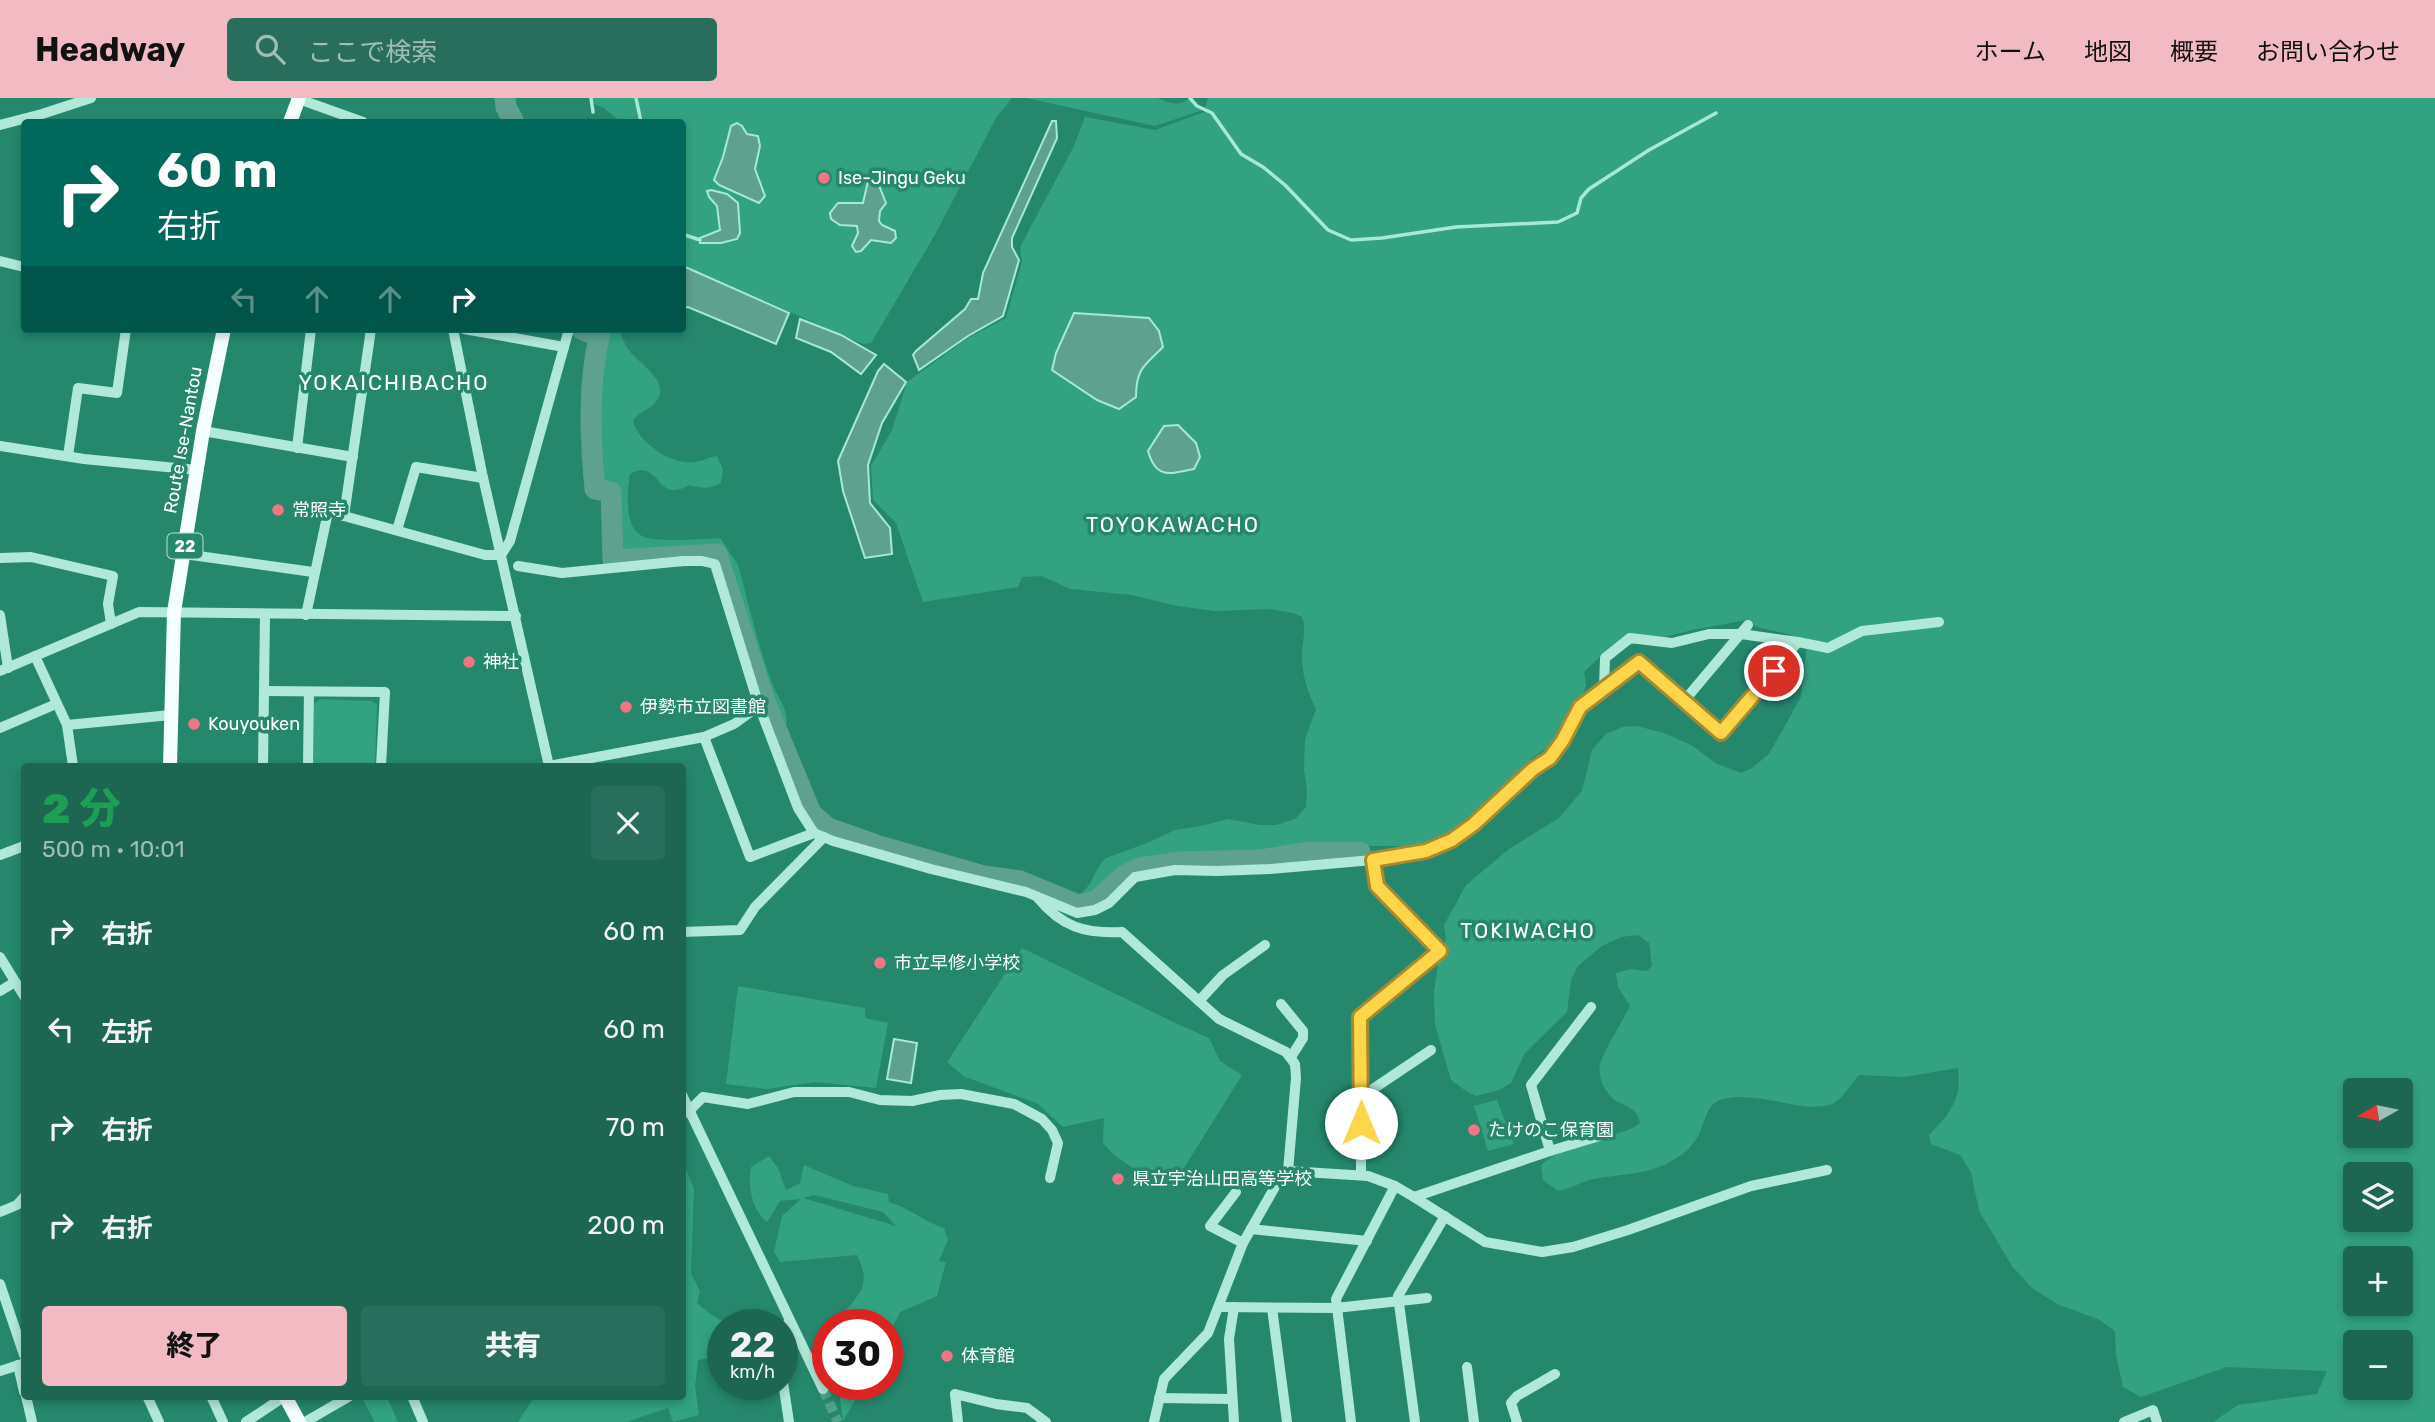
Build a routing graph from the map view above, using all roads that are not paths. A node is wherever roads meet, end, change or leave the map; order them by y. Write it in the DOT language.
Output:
graph roads {
  1 [pos="91,98"];
  2 [pos="298,99"];
  3 [pos="23,119"];
  4 [pos="291,119"];
  5 [pos="355,119"];
  6 [pos="21,120"];
  7 [pos="0,125"];
  8 [pos="0,261"];
  9 [pos="21,266"];
  10 [pos="125,333"];
  11 [pos="223,333"];
  12 [pos="311,333"];
  13 [pos="370,333"];
  14 [pos="454,333"];
  15 [pos="486,333"];
  16 [pos="568,333"];
  17 [pos="564,347"];
  18 [pos="203,431"];
  19 [pos="0,446"];
  20 [pos="297,448"];
  21 [pos="68,456"];
  22 [pos="353,457"];
  23 [pos="197,470"];
  24 [pos="483,478"];
  25 [pos="344,516"];
  26 [pos="397,530"];
  27 [pos="184,554"];
  28 [pos="500,555"];
  29 [pos="0,558"];
  30 [pos="519,566"];
  31 [pos="313,572"];
  32 [pos="174,612"];
  33 [pos="265,614"];
  34 [pos="0,615"];
  35 [pos="306,615"];
  36 [pos="516,616"];
  37 [pos="1939,622"];
  38 [pos="111,624"];
  39 [pos="1744,630"];
  40 [pos="1798,642"];
  41 [pos="35,656"];
  42 [pos="4,669"];
  43 [pos="1604,687"];
  44 [pos="264,691"];
  45 [pos="309,692"];
  46 [pos="1684,701"];
  47 [pos="56,704"];
  48 [pos="759,706"];
  49 [pos="171,715"];
  50 [pos="67,725"];
  51 [pos="0,728"];
  52 [pos="704,737"];
  53 [pos="73,763"];
  54 [pos="170,763"];
  55 [pos="263,763"];
  56 [pos="308,763"];
  57 [pos="381,763"];
  58 [pos="548,763"];
  59 [pos="565,763"];
  60 [pos="819,835"];
  61 [pos="21,847"];
  62 [pos="0,855"];
  63 [pos="1373,860"];
  64 [pos="1036,895"];
  65 [pos="686,932"];
  66 [pos="1265,945"];
  67 [pos="0,957"];
  68 [pos="15,982"];
  69 [pos="0,991"];
  70 [pos="21,991"];
  71 [pos="1199,1001"];
  72 [pos="1280,1004"];
  73 [pos="1591,1007"];
  74 [pos="1432,1050"];
  75 [pos="1291,1057"];
  76 [pos="1361,1097"];
  77 [pos="686,1112"];
  78 [pos="1606,1134"];
  79 [pos="1550,1151"];
  80 [pos="1827,1170"];
  81 [pos="1288,1171"];
  82 [pos="1361,1175"];
  83 [pos="1050,1178"];
  84 [pos="1395,1186"];
  85 [pos="1236,1192"];
  86 [pos="1414,1197"];
  87 [pos="21,1200"];
  88 [pos="0,1212"];
  89 [pos="1445,1216"];
  90 [pos="1251,1230"];
  91 [pos="1367,1241"];
  92 [pos="1243,1243"];
  93 [pos="0,1284"];
  94 [pos="1427,1298"];
  95 [pos="1399,1301"];
  96 [pos="1220,1307"];
  97 [pos="1234,1307"];
  98 [pos="1272,1308"];
  99 [pos="1336,1308"];
  100 [pos="783,1309"];
  101 [pos="798,1339"];
  102 [pos="21,1346"];
  103 [pos="21,1364"];
  104 [pos="812,1367"];
  105 [pos="1466,1367"];
  106 [pos="0,1371"];
  107 [pos="1555,1374"];
  108 [pos="1160,1398"];
  109 [pos="1231,1399"];
  110 [pos="26,1400"];
  111 [pos="149,1400"];
  112 [pos="213,1400"];
  113 [pos="279,1400"];
  114 [pos="287,1400"];
  115 [pos="343,1400"];
  116 [pos="414,1400"];
  117 [pos="786,1400"];
  118 [pos="32,1422"];
  119 [pos="159,1422"];
  120 [pos="223,1422"];
  121 [pos="246,1422"];
  122 [pos="299,1422"];
  123 [pos="306,1422"];
  124 [pos="423,1422"];
  125 [pos="789,1422"];
  126 [pos="958,1422"];
  127 [pos="1046,1422"];
  128 [pos="1154,1422"];
  129 [pos="1234,1422"];
  130 [pos="1287,1422"];
  131 [pos="1350,1422"];
  132 [pos="1415,1422"];
  133 [pos="1474,1422"];
  134 [pos="1517,1422"];
  135 [pos="2124,1422"];
  136 [pos="2157,1422"];
  1 -- 3 [label="street"];
  2 -- 4 [label="main road"];
  2 -- 5 [label="street"];
  6 -- 7 [label="street"];
  8 -- 9 [label="street"];
  10 -- 21 [label="street"];
  11 -- 18 [label="main road, Route Ise-Nantou / 22"];
  12 -- 20 [label="street"];
  13 -- 22 [label="street"];
  14 -- 24 [label="street"];
  15 -- 17 [label="street"];
  16 -- 17 [label="street"];
  17 -- 28 [label="street"];
  18 -- 20 [label="street"];
  18 -- 23 [label="main road, Route Ise-Nantou / 22"];
  19 -- 21 [label="street"];
  20 -- 22 [label="street"];
  21 -- 23 [label="street"];
  22 -- 25 [label="street"];
  23 -- 27 [label="main road, Route Ise-Nantou / 22"];
  24 -- 26 [label="street"];
  24 -- 28 [label="street"];
  25 -- 26 [label="street"];
  25 -- 31 [label="street"];
  26 -- 28 [label="street"];
  27 -- 31 [label="street"];
  27 -- 32 [label="main road, Route Ise-Nantou / 22"];
  28 -- 36 [label="street"];
  29 -- 38 [label="street"];
  30 -- 48 [label="street"];
  31 -- 35 [label="street"];
  32 -- 33 [label="street"];
  32 -- 38 [label="street"];
  32 -- 49 [label="main road, Route Ise-Nantou / 22"];
  33 -- 35 [label="street"];
  33 -- 44 [label="street"];
  34 -- 42 [label="street"];
  35 -- 36 [label="street"];
  36 -- 58 [label="street"];
  37 -- 40 [label="street"];
  38 -- 41 [label="street"];
  39 -- 40 [label="street"];
  39 -- 43 [label="street"];
  39 -- 46 [label="street"];
  40 -- 46 [label="street"];
  41 -- 42 [label="street"];
  41 -- 47 [label="street"];
  43 -- 46 [label="street"];
  43 -- 63 [label="street"];
  44 -- 45 [label="street"];
  44 -- 55 [label="street"];
  45 -- 56 [label="street"];
  45 -- 57 [label="street"];
  47 -- 50 [label="street"];
  47 -- 51 [label="street"];
  48 -- 52 [label="street"];
  48 -- 60 [label="street"];
  49 -- 50 [label="street"];
  49 -- 54 [label="main road, Route Ise-Nantou / 22"];
  50 -- 53 [label="street"];
  52 -- 59 [label="street"];
  52 -- 60 [label="street"];
  60 -- 64 [label="street"];
  60 -- 65 [label="street"];
  61 -- 62 [label="street"];
  63 -- 64 [label="street"];
  63 -- 76 [label="street"];
  64 -- 71 [label="street"];
  66 -- 71 [label="street"];
  67 -- 68 [label="street"];
  68 -- 69 [label="street"];
  68 -- 70 [label="street"];
  71 -- 75 [label="street"];
  72 -- 75 [label="street"];
  73 -- 79 [label="street"];
  74 -- 76 [label="street"];
  75 -- 81 [label="street"];
  76 -- 82 [label="street"];
  77 -- 83 [label="street"];
  77 -- 100 [label="street"];
  78 -- 79 [label="street"];
  79 -- 86 [label="street"];
  80 -- 89 [label="street"];
  81 -- 82 [label="street"];
  81 -- 90 [label="street"];
  82 -- 84 [label="street"];
  84 -- 86 [label="street"];
  84 -- 91 [label="street"];
  85 -- 92 [label="street"];
  86 -- 89 [label="street"];
  87 -- 88 [label="street"];
  89 -- 95 [label="street"];
  90 -- 91 [label="street"];
  90 -- 92 [label="street"];
  91 -- 99 [label="street"];
  92 -- 96 [label="street"];
  93 -- 102 [label="street"];
  94 -- 95 [label="street"];
  95 -- 99 [label="street"];
  95 -- 132 [label="street"];
  96 -- 97 [label="street"];
  96 -- 108 [label="street"];
  97 -- 98 [label="street"];
  97 -- 109 [label="street"];
  98 -- 99 [label="street"];
  98 -- 130 [label="street"];
  99 -- 131 [label="street"];
  101 -- 104 [label="street"];
  103 -- 106 [label="street"];
  105 -- 133 [label="street"];
  107 -- 134 [label="street"];
  108 -- 109 [label="street"];
  108 -- 128 [label="street"];
  109 -- 129 [label="street"];
  110 -- 118 [label="street"];
  111 -- 119 [label="street"];
  112 -- 120 [label="street"];
  113 -- 121 [label="street"];
  114 -- 122 [label="main road"];
  115 -- 123 [label="street"];
  116 -- 124 [label="street"];
  117 -- 125 [label="street"];
  126 -- 127 [label="street"];
  135 -- 136 [label="street"];
}
